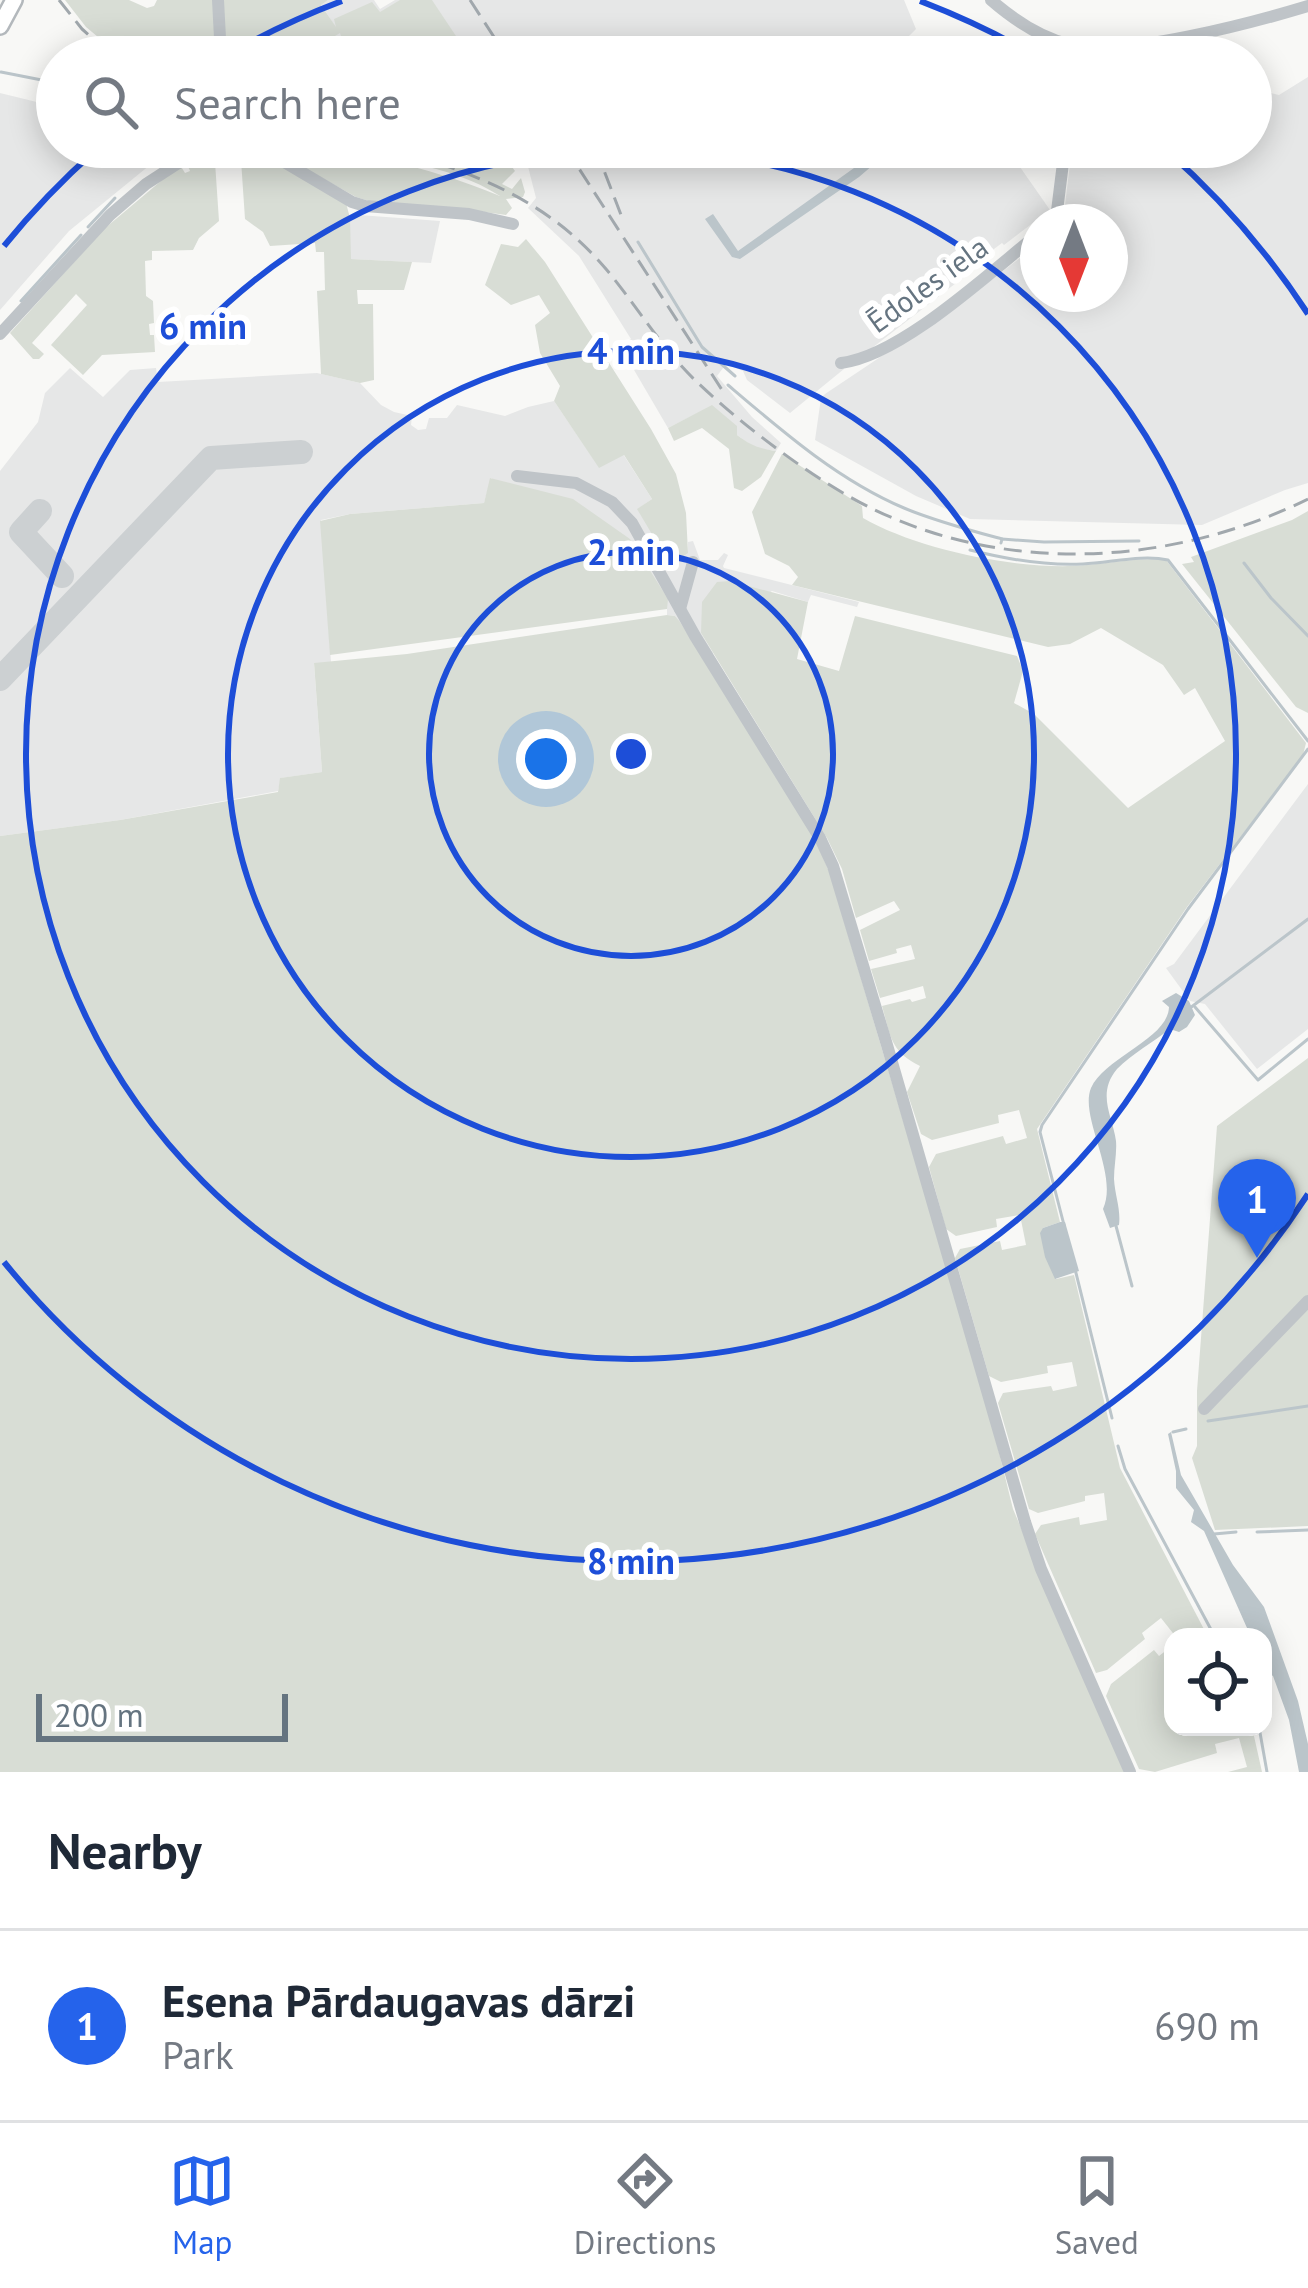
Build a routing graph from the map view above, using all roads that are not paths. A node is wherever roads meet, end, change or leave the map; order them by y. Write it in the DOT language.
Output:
graph roads {
  1 [pos="14,0"];
  2 [pos="218,0"];
  3 [pos="992,0"];
  4 [pos="1308,6"];
  5 [pos="0,26"];
  6 [pos="220,36"];
  7 [pos="1045,36"];
  8 [pos="1173,36"];
  9 [pos="170,168"];
  10 [pos="295,168"];
  11 [pos="1062,168"];
  12 [pos="1058,204"];
  13 [pos="513,224"];
  14 [pos="1020,248"];
  15 [pos="0,334"];
  16 [pos="841,363"];
  17 [pos="517,476"];
  18 [pos="693,562"];
  19 [pos="680,609"];
  20 [pos="1308,1301"];
  21 [pos="1204,1409"];
  22 [pos="1130,1772"];
  1 -- 5 [label="main road"];
  2 -- 6 [label="street"];
  3 -- 7 [label="street"];
  4 -- 8 [label="street"];
  9 -- 15 [label="street"];
  10 -- 13 [label="street"];
  11 -- 12 [label="street"];
  14 -- 16 [label="street, Ēdoles iela"];
  17 -- 19 [label="street"];
  18 -- 19 [label="street"];
  19 -- 22 [label="street"];
  20 -- 21 [label="street"];
}
